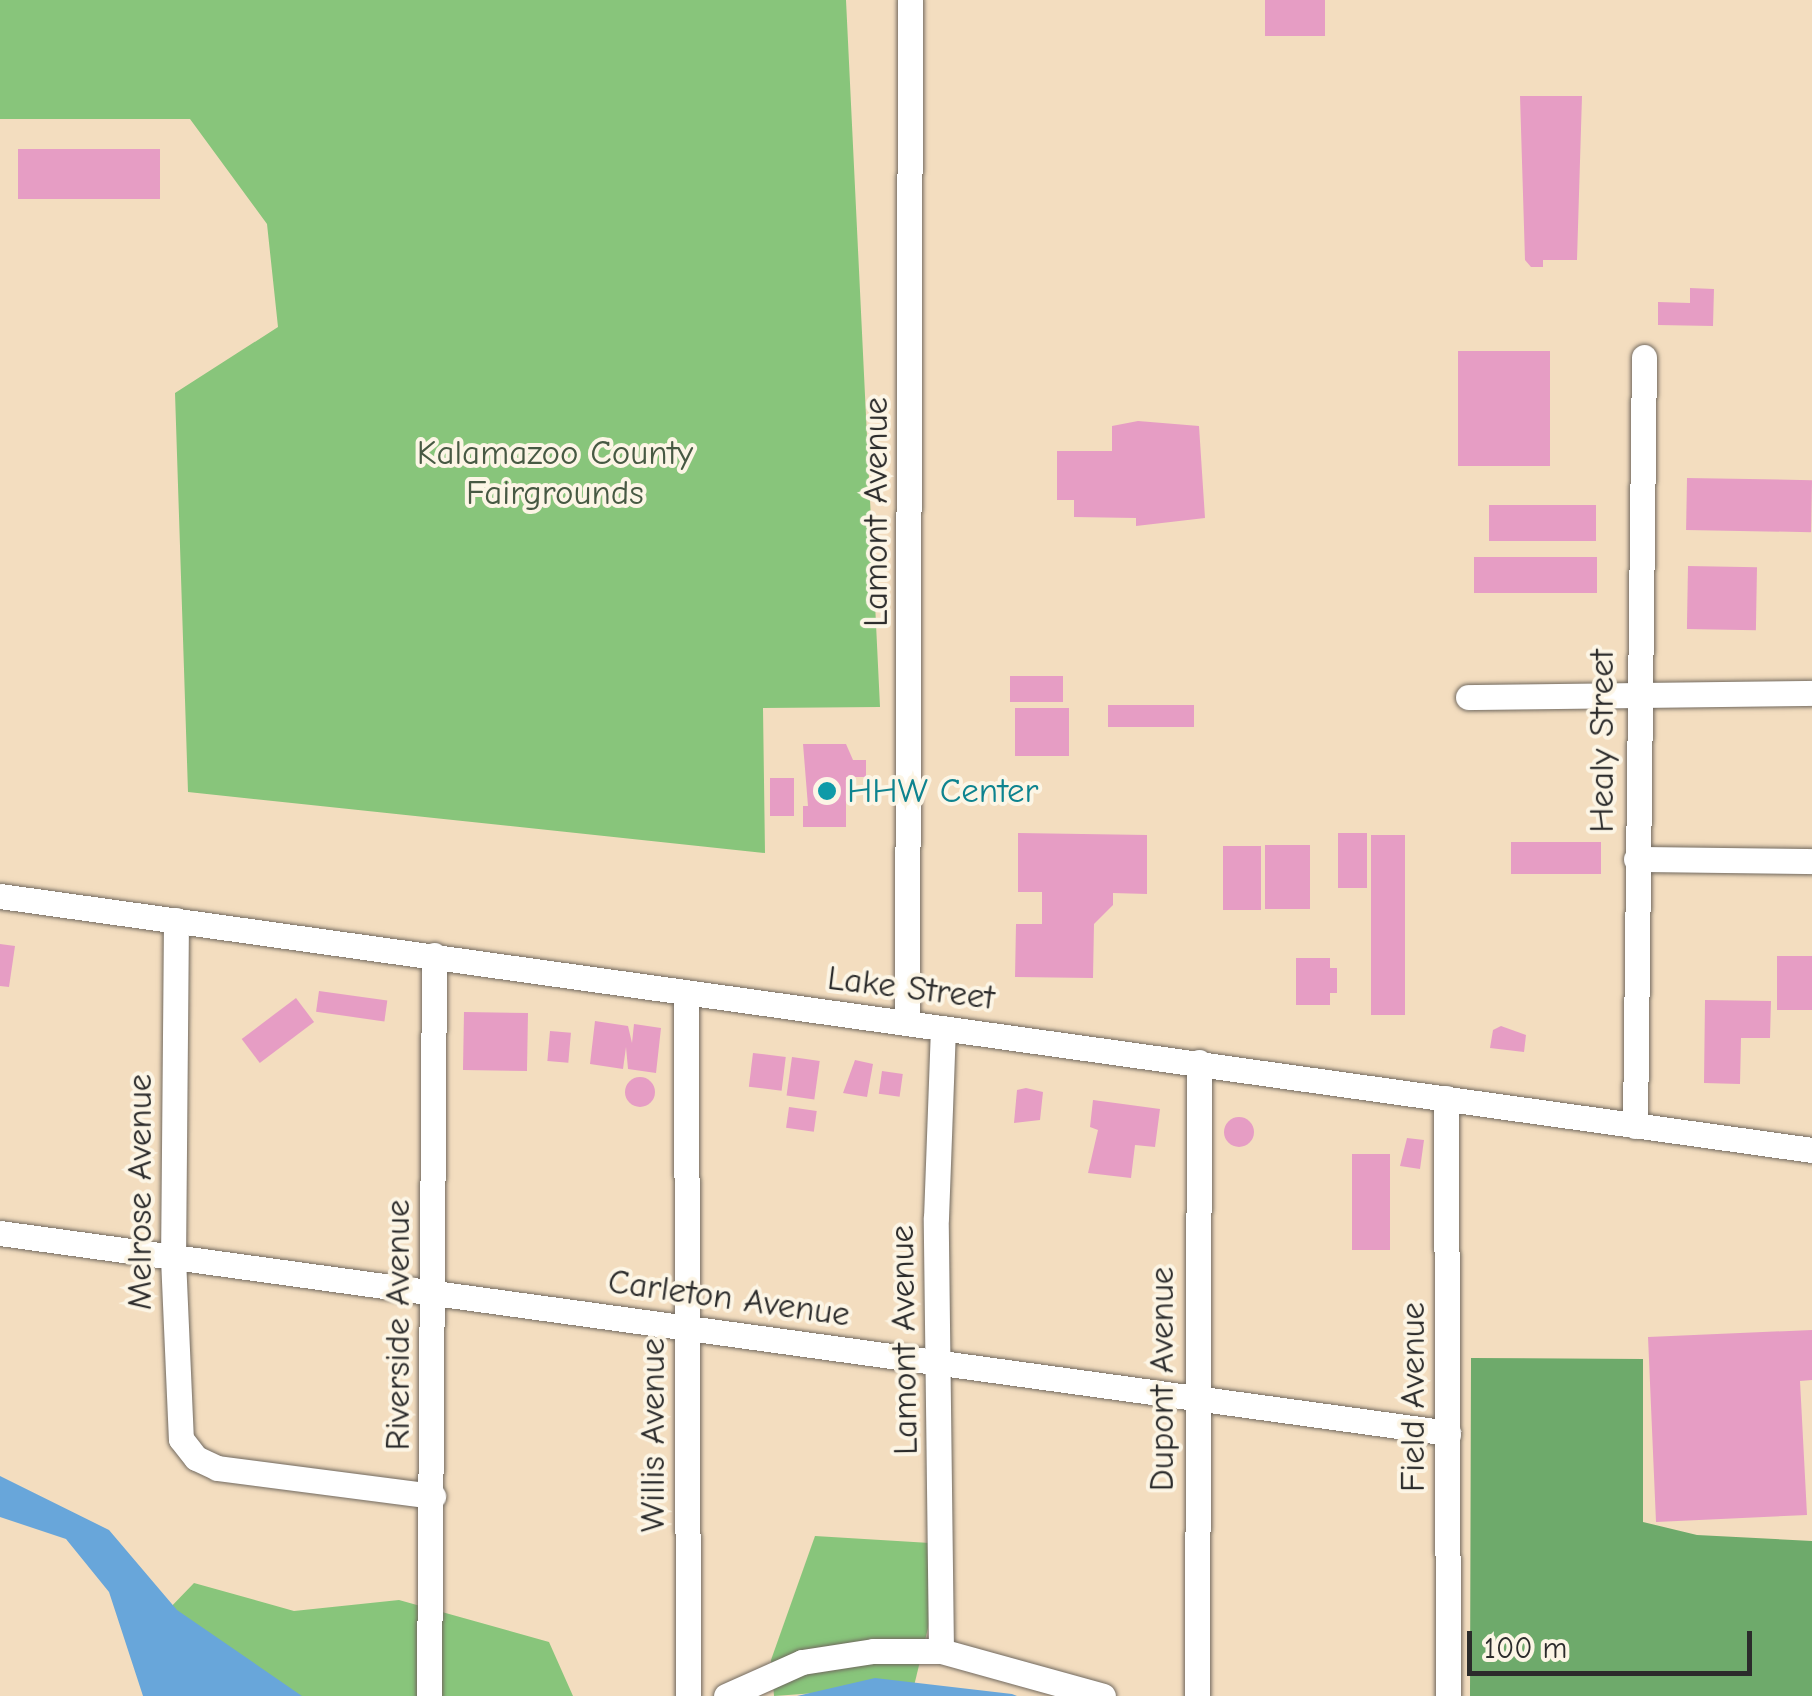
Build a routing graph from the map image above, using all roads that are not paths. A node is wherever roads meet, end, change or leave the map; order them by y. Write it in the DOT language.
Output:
graph roads {
  1 [pos="910,0"];
  2 [pos="1644,357"];
  3 [pos="1636,690"];
  4 [pos="1812,693"];
  5 [pos="1468,697"];
  6 [pos="1636,859"];
  7 [pos="1812,860"];
  8 [pos="0,896"];
  9 [pos="176,920"];
  10 [pos="434,955"];
  11 [pos="686,995"];
  12 [pos="907,1023"];
  13 [pos="942,1028"];
  14 [pos="1198,1062"];
  15 [pos="1446,1098"];
  16 [pos="1635,1126"];
  17 [pos="1812,1150"];
  18 [pos="0,1232"];
  19 [pos="173,1258"];
  20 [pos="432,1293"];
  21 [pos="688,1326"];
  22 [pos="941,1364"];
  23 [pos="1196,1399"];
  24 [pos="1448,1433"];
  25 [pos="432,1496"];
  26 [pos="941,1652"];
  27 [pos="429,1696"];
  28 [pos="688,1696"];
  29 [pos="726,1696"];
  30 [pos="1103,1696"];
  31 [pos="1197,1696"];
  32 [pos="1448,1696"];
  1 -- 12 [label="street, Lamont Avenue"];
  2 -- 3 [label="street, Healy Street"];
  3 -- 4 [label="street"];
  3 -- 5 [label="street"];
  3 -- 6 [label="street, Healy Street"];
  6 -- 7 [label="street"];
  6 -- 16 [label="street, Healy Street"];
  8 -- 9 [label="street, Lake Street"];
  9 -- 10 [label="street, Lake Street"];
  9 -- 19 [label="street, Melrose Avenue"];
  10 -- 11 [label="street, Lake Street"];
  10 -- 20 [label="street, Riverside Avenue"];
  11 -- 12 [label="street, Lake Street"];
  11 -- 21 [label="street, Willis Avenue"];
  12 -- 13 [label="street, Lake Street"];
  13 -- 14 [label="street, Lake Street"];
  13 -- 22 [label="street, Lamont Avenue"];
  14 -- 15 [label="street, Lake Street"];
  14 -- 23 [label="street, Dupont Avenue"];
  15 -- 16 [label="street, Lake Street"];
  15 -- 24 [label="street, Field Avenue"];
  16 -- 17 [label="street, Lake Street"];
  18 -- 19 [label="street, Carleton Avenue"];
  19 -- 20 [label="street, Carleton Avenue"];
  19 -- 25 [label="street, Melrose Avenue"];
  20 -- 21 [label="street, Carleton Avenue"];
  20 -- 25 [label="street, Riverside Avenue"];
  21 -- 22 [label="street, Carleton Avenue"];
  21 -- 28 [label="street, Willis Avenue"];
  22 -- 23 [label="street, Carleton Avenue"];
  22 -- 26 [label="street, Lamont Avenue"];
  23 -- 24 [label="street, Carleton Avenue"];
  23 -- 31 [label="street, Dupont Avenue"];
  24 -- 32 [label="street, Field Avenue"];
  25 -- 27 [label="street, Riverside Avenue"];
  26 -- 29 [label="street"];
  26 -- 30 [label="street"];
}
